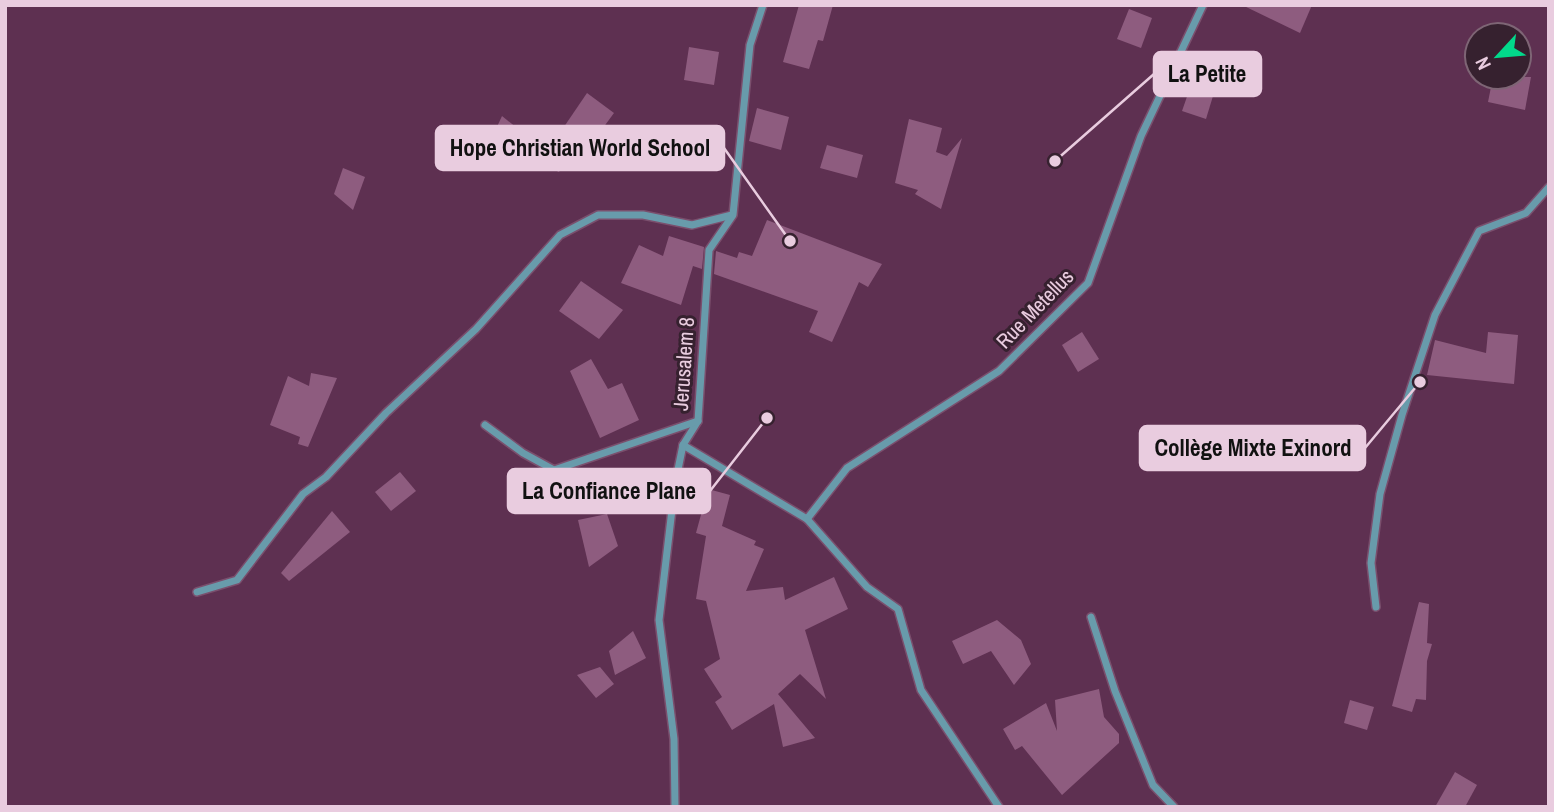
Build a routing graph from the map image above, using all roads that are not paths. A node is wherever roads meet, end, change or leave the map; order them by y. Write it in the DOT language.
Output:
graph roads {
  1 [pos="763,5"];
  2 [pos="1203,5"];
  3 [pos="1549,187"];
  4 [pos="733,215"];
  5 [pos="698,421"];
  6 [pos="485,425"];
  7 [pos="683,445"];
  8 [pos="807,519"];
  9 [pos="197,592"];
  10 [pos="1376,607"];
  11 [pos="1091,617"];
  12 [pos="675,807"];
  13 [pos="999,807"];
  14 [pos="1174,807"];
  1 -- 4 [label="street, Jerusalem 8"];
  2 -- 8 [label="street, Rue Metellus"];
  3 -- 10 [label="street"];
  4 -- 5 [label="street, Jerusalem 8"];
  4 -- 9 [label="street"];
  5 -- 6 [label="street"];
  5 -- 7 [label="street, Jerusalem 8"];
  7 -- 8 [label="street"];
  7 -- 12 [label="street"];
  8 -- 13 [label="street"];
  11 -- 14 [label="street"];
}
